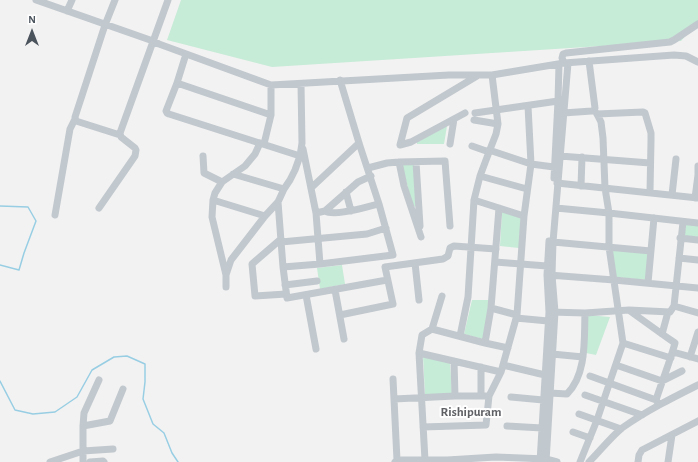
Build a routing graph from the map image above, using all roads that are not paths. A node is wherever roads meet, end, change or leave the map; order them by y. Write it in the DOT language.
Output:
graph roads {
  1 [pos="36,0"];
  2 [pos="72,0"];
  3 [pos="115,0"];
  4 [pos="168,0"];
  5 [pos="67,11"];
  6 [pos="698,24"];
  7 [pos="105,25"];
  8 [pos="153,42"];
  9 [pos="186,54"];
  10 [pos="589,61"];
  11 [pos="698,62"];
  12 [pos="564,63"];
  13 [pos="492,74"];
  14 [pos="477,75"];
  15 [pos="340,80"];
  16 [pos="178,83"];
  17 [pos="301,84"];
  18 [pos="271,85"];
  19 [pos="558,101"];
  20 [pos="528,106"];
  21 [pos="497,111"];
  22 [pos="596,112"];
  23 [pos="465,113"];
  24 [pos="564,113"];
  25 [pos="271,115"];
  26 [pos="454,119"];
  27 [pos="75,120"];
  28 [pos="498,124"];
  29 [pos="120,135"];
  30 [pos="262,143"];
  31 [pos="302,143"];
  32 [pos="359,143"];
  33 [pos="450,144"];
  34 [pos="472,146"];
  35 [pos="489,151"];
  36 [pos="203,156"];
  37 [pos="300,156"];
  38 [pos="560,156"];
  39 [pos="582,157"];
  40 [pos="604,159"];
  41 [pos="676,159"];
  42 [pos="399,162"];
  43 [pos="416,162"];
  44 [pos="650,163"];
  45 [pos="531,164"];
  46 [pos="554,166"];
  47 [pos="698,166"];
  48 [pos="368,168"];
  49 [pos="233,174"];
  50 [pos="698,175"];
  51 [pos="371,176"];
  52 [pos="480,176"];
  53 [pos="222,182"];
  54 [pos="558,183"];
  55 [pos="581,186"];
  56 [pos="311,188"];
  57 [pos="605,188"];
  58 [pos="284,189"];
  59 [pos="527,189"];
  60 [pos="346,192"];
  61 [pos="650,192"];
  62 [pos="672,195"];
  63 [pos="697,198"];
  64 [pos="213,200"];
  65 [pos="474,200"];
  66 [pos="278,202"];
  67 [pos="379,204"];
  68 [pos="99,208"];
  69 [pos="500,208"];
  70 [pos="556,208"];
  71 [pos="325,211"];
  72 [pos="351,211"];
  73 [pos="316,213"];
  74 [pos="609,213"];
  75 [pos="55,215"];
  76 [pos="265,216"];
  77 [pos="524,216"];
  78 [pos="654,218"];
  79 [pos="682,222"];
  80 [pos="698,223"];
  81 [pos="450,226"];
  82 [pos="386,228"];
  83 [pos="680,238"];
  84 [pos="318,239"];
  85 [pos="698,240"];
  86 [pos="281,241"];
  87 [pos="553,242"];
  88 [pos="609,247"];
  89 [pos="471,248"];
  90 [pos="496,249"];
  91 [pos="651,251"];
  92 [pos="393,255"];
  93 [pos="679,258"];
  94 [pos="698,260"];
  95 [pos="495,262"];
  96 [pos="414,263"];
  97 [pos="320,264"];
  98 [pos="520,264"];
  99 [pos="395,265"];
  100 [pos="547,266"];
  101 [pos="283,267"];
  102 [pos="226,275"];
  103 [pos="550,275"];
  104 [pos="387,280"];
  105 [pos="614,280"];
  106 [pos="317,281"];
  107 [pos="648,283"];
  108 [pos="285,285"];
  109 [pos="676,286"];
  110 [pos="226,287"];
  111 [pos="698,288"];
  112 [pos="335,290"];
  113 [pos="286,294"];
  114 [pos="306,295"];
  115 [pos="442,296"];
  116 [pos="419,300"];
  117 [pos="674,306"];
  118 [pos="491,308"];
  119 [pos="629,310"];
  120 [pos="618,311"];
  121 [pos="552,312"];
  122 [pos="668,312"];
  123 [pos="585,313"];
  124 [pos="698,313"];
  125 [pos="340,315"];
  126 [pos="516,317"];
  127 [pos="548,321"];
  128 [pos="432,328"];
  129 [pos="698,332"];
  130 [pos="662,334"];
  131 [pos="460,336"];
  132 [pos="344,339"];
  133 [pos="485,343"];
  134 [pos="624,343"];
  135 [pos="508,348"];
  136 [pos="316,349"];
  137 [pos="419,353"];
  138 [pos="552,354"];
  139 [pos="672,355"];
  140 [pos="583,357"];
  141 [pos="690,357"];
  142 [pos="698,359"];
  143 [pos="454,361"];
  144 [pos="616,365"];
  145 [pos="481,367"];
  146 [pos="502,369"];
  147 [pos="682,371"];
  148 [pos="545,375"];
  149 [pos="590,376"];
  150 [pos="393,379"];
  151 [pos="99,380"];
  152 [pos="662,381"];
  153 [pos="610,384"];
  154 [pos="698,385"];
  155 [pos="123,389"];
  156 [pos="550,393"];
  157 [pos="585,395"];
  158 [pos="455,396"];
  159 [pos="481,396"];
  160 [pos="489,396"];
  161 [pos="422,397"];
  162 [pos="511,397"];
  163 [pos="394,399"];
  164 [pos="544,400"];
  165 [pos="603,401"];
  166 [pos="657,402"];
  167 [pos="579,414"];
  168 [pos="642,415"];
  169 [pos="597,420"];
  170 [pos="698,421"];
  171 [pos="83,426"];
  172 [pos="508,426"];
  173 [pos="423,427"];
  174 [pos="542,428"];
  175 [pos="621,429"];
  176 [pos="573,432"];
  177 [pos="672,435"];
  178 [pos="590,438"];
  179 [pos="113,449"];
  180 [pos="83,451"];
  181 [pos="425,460"];
  182 [pos="543,460"];
  183 [pos="396,461"];
  184 [pos="447,461"];
  185 [pos="50,462"];
  186 [pos="83,462"];
  187 [pos="90,462"];
  188 [pos="104,462"];
  189 [pos="557,462"];
  190 [pos="580,462"];
  191 [pos="589,462"];
  192 [pos="638,462"];
  193 [pos="668,462"];
  1 -- 5 [label="street"];
  2 -- 5 [label="street"];
  3 -- 7 [label="street"];
  4 -- 8 [label="street"];
  5 -- 7 [label="street"];
  6 -- 12 [label="street"];
  7 -- 8 [label="street"];
  7 -- 27 [label="street"];
  8 -- 9 [label="street"];
  8 -- 29 [label="street"];
  9 -- 16 [label="street"];
  9 -- 18 [label="street"];
  10 -- 11 [label="street"];
  10 -- 12 [label="street"];
  10 -- 22 [label="street"];
  12 -- 13 [label="street"];
  12 -- 19 [label="street"];
  12 -- 24 [label="street"];
  13 -- 14 [label="street"];
  13 -- 21 [label="street"];
  14 -- 15 [label="street"];
  14 -- 26 [label="street"];
  15 -- 17 [label="street"];
  15 -- 32 [label="street"];
  16 -- 25 [label="street"];
  16 -- 30 [label="street"];
  17 -- 18 [label="street"];
  17 -- 31 [label="street"];
  18 -- 25 [label="street"];
  19 -- 20 [label="street"];
  19 -- 46 [label="street"];
  20 -- 21 [label="street"];
  20 -- 45 [label="street"];
  21 -- 28 [label="street"];
  21 -- 28 [label="street"];
  22 -- 24 [label="street"];
  22 -- 40 [label="street"];
  22 -- 44 [label="street"];
  23 -- 26 [label="street"];
  24 -- 38 [label="street"];
  25 -- 30 [label="street"];
  26 -- 33 [label="street"];
  27 -- 29 [label="street"];
  27 -- 75 [label="street"];
  28 -- 35 [label="street"];
  29 -- 68 [label="street"];
  30 -- 37 [label="street"];
  30 -- 49 [label="street"];
  31 -- 37 [label="street"];
  31 -- 56 [label="street"];
  32 -- 48 [label="street"];
  32 -- 56 [label="street"];
  34 -- 35 [label="street"];
  35 -- 45 [label="street"];
  35 -- 52 [label="street"];
  36 -- 53 [label="street"];
  37 -- 58 [label="street"];
  38 -- 39 [label="street"];
  38 -- 54 [label="street"];
  39 -- 40 [label="street"];
  39 -- 55 [label="street"];
  40 -- 44 [label="street"];
  40 -- 57 [label="street"];
  41 -- 62 [label="street"];
  42 -- 43 [label="street"];
  42 -- 43 [label="street"];
  42 -- 48 [label="street"];
  43 -- 81 [label="street"];
  44 -- 61 [label="street"];
  45 -- 46 [label="street"];
  45 -- 59 [label="street"];
  46 -- 100 [label="street"];
  47 -- 50 [label="street"];
  48 -- 51 [label="street"];
  49 -- 53 [label="street"];
  49 -- 58 [label="street"];
  50 -- 63 [label="street"];
  51 -- 60 [label="street"];
  51 -- 67 [label="street"];
  52 -- 59 [label="street"];
  52 -- 65 [label="street"];
  53 -- 64 [label="street"];
  54 -- 55 [label="street"];
  54 -- 70 [label="street"];
  55 -- 57 [label="street"];
  56 -- 73 [label="street"];
  57 -- 61 [label="street"];
  57 -- 74 [label="street"];
  58 -- 66 [label="street"];
  59 -- 77 [label="street"];
  60 -- 71 [label="street"];
  60 -- 72 [label="street"];
  61 -- 62 [label="street"];
  62 -- 63 [label="street"];
  64 -- 76 [label="street"];
  64 -- 102 [label="street"];
  65 -- 69 [label="street"];
  65 -- 89 [label="street"];
  66 -- 76 [label="street"];
  66 -- 86 [label="street"];
  67 -- 72 [label="street"];
  67 -- 82 [label="street"];
  69 -- 77 [label="street"];
  69 -- 90 [label="street"];
  70 -- 74 [label="street"];
  70 -- 87 [label="street"];
  71 -- 72 [label="street"];
  71 -- 73 [label="street"];
  73 -- 84 [label="street"];
  74 -- 78 [label="street"];
  74 -- 88 [label="street"];
  76 -- 102 [label="street"];
  77 -- 98 [label="street"];
  78 -- 79 [label="street"];
  78 -- 91 [label="street"];
  79 -- 80 [label="street"];
  79 -- 83 [label="street"];
  82 -- 84 [label="street"];
  82 -- 92 [label="street"];
  83 -- 85 [label="street"];
  83 -- 93 [label="street"];
  84 -- 86 [label="street"];
  84 -- 97 [label="street"];
  86 -- 101 [label="street"];
  86 -- 113 [label="street"];
  87 -- 88 [label="street"];
  87 -- 103 [label="street"];
  88 -- 91 [label="street"];
  88 -- 105 [label="street"];
  89 -- 90 [label="street"];
  89 -- 96 [label="street"];
  89 -- 131 [label="street"];
  90 -- 95 [label="street"];
  91 -- 107 [label="street"];
  92 -- 97 [label="street"];
  92 -- 99 [label="street"];
  93 -- 94 [label="street"];
  93 -- 109 [label="street"];
  95 -- 98 [label="street"];
  95 -- 118 [label="street"];
  96 -- 99 [label="street"];
  96 -- 116 [label="street"];
  97 -- 101 [label="street"];
  98 -- 100 [label="street"];
  98 -- 126 [label="street"];
  99 -- 104 [label="street"];
  100 -- 103 [label="street"];
  101 -- 108 [label="street"];
  102 -- 110 [label="street"];
  103 -- 105 [label="street"];
  103 -- 121 [label="street"];
  104 -- 112 [label="street"];
  104 -- 125 [label="street"];
  105 -- 107 [label="street"];
  105 -- 120 [label="street"];
  106 -- 108 [label="street"];
  107 -- 109 [label="street"];
  108 -- 113 [label="street"];
  109 -- 111 [label="street"];
  109 -- 117 [label="street"];
  112 -- 114 [label="street"];
  112 -- 125 [label="street"];
  113 -- 114 [label="street"];
  114 -- 136 [label="street"];
  115 -- 128 [label="street"];
  117 -- 122 [label="street"];
  117 -- 124 [label="street"];
  118 -- 126 [label="street"];
  118 -- 133 [label="street"];
  119 -- 120 [label="street"];
  119 -- 122 [label="street"];
  119 -- 130 [label="street"];
  120 -- 123 [label="street"];
  120 -- 134 [label="street"];
  121 -- 123 [label="street"];
  121 -- 127 [label="street"];
  121 -- 138 [label="street"];
  122 -- 130 [label="street"];
  123 -- 140 [label="street"];
  125 -- 132 [label="street"];
  126 -- 127 [label="street"];
  126 -- 135 [label="street"];
  127 -- 148 [label="street"];
  128 -- 131 [label="street"];
  128 -- 137 [label="street"];
  129 -- 141 [label="street"];
  130 -- 139 [label="street"];
  131 -- 133 [label="street"];
  133 -- 135 [label="street"];
  134 -- 139 [label="street"];
  134 -- 144 [label="street"];
  135 -- 146 [label="street"];
  137 -- 143 [label="street"];
  137 -- 161 [label="street"];
  138 -- 140 [label="street"];
  138 -- 156 [label="street"];
  139 -- 141 [label="street"];
  139 -- 152 [label="street"];
  140 -- 156 [label="street"];
  141 -- 142 [label="street"];
  143 -- 145 [label="street"];
  143 -- 158 [label="street"];
  144 -- 152 [label="street"];
  144 -- 153 [label="street"];
  145 -- 146 [label="street"];
  145 -- 159 [label="street"];
  146 -- 148 [label="street"];
  146 -- 160 [label="street"];
  147 -- 152 [label="street"];
  148 -- 164 [label="street"];
  149 -- 153 [label="street"];
  150 -- 163 [label="street"];
  151 -- 171 [label="street"];
  152 -- 166 [label="street"];
  153 -- 165 [label="street"];
  153 -- 166 [label="street"];
  154 -- 166 [label="street"];
  155 -- 171 [label="street"];
  156 -- 182 [label="street"];
  157 -- 165 [label="street"];
  158 -- 159 [label="street"];
  158 -- 161 [label="street"];
  159 -- 160 [label="street"];
  160 -- 173 [label="street"];
  161 -- 163 [label="street"];
  161 -- 173 [label="street"];
  162 -- 164 [label="street"];
  163 -- 183 [label="street"];
  164 -- 174 [label="street"];
  165 -- 168 [label="street"];
  165 -- 169 [label="street"];
  166 -- 168 [label="street"];
  167 -- 169 [label="street"];
  168 -- 175 [label="street"];
  169 -- 175 [label="street"];
  169 -- 178 [label="street"];
  170 -- 177 [label="street"];
  171 -- 180 [label="street"];
  172 -- 174 [label="street"];
  173 -- 181 [label="street"];
  174 -- 182 [label="street"];
  175 -- 191 [label="street"];
  176 -- 178 [label="street"];
  177 -- 192 [label="street"];
  177 -- 193 [label="street"];
  178 -- 190 [label="street"];
  179 -- 180 [label="street"];
  180 -- 185 [label="street"];
  180 -- 186 [label="street"];
  181 -- 183 [label="street"];
  181 -- 184 [label="street"];
  182 -- 184 [label="street"];
  182 -- 189 [label="street"];
  187 -- 188 [label="street"];
}
